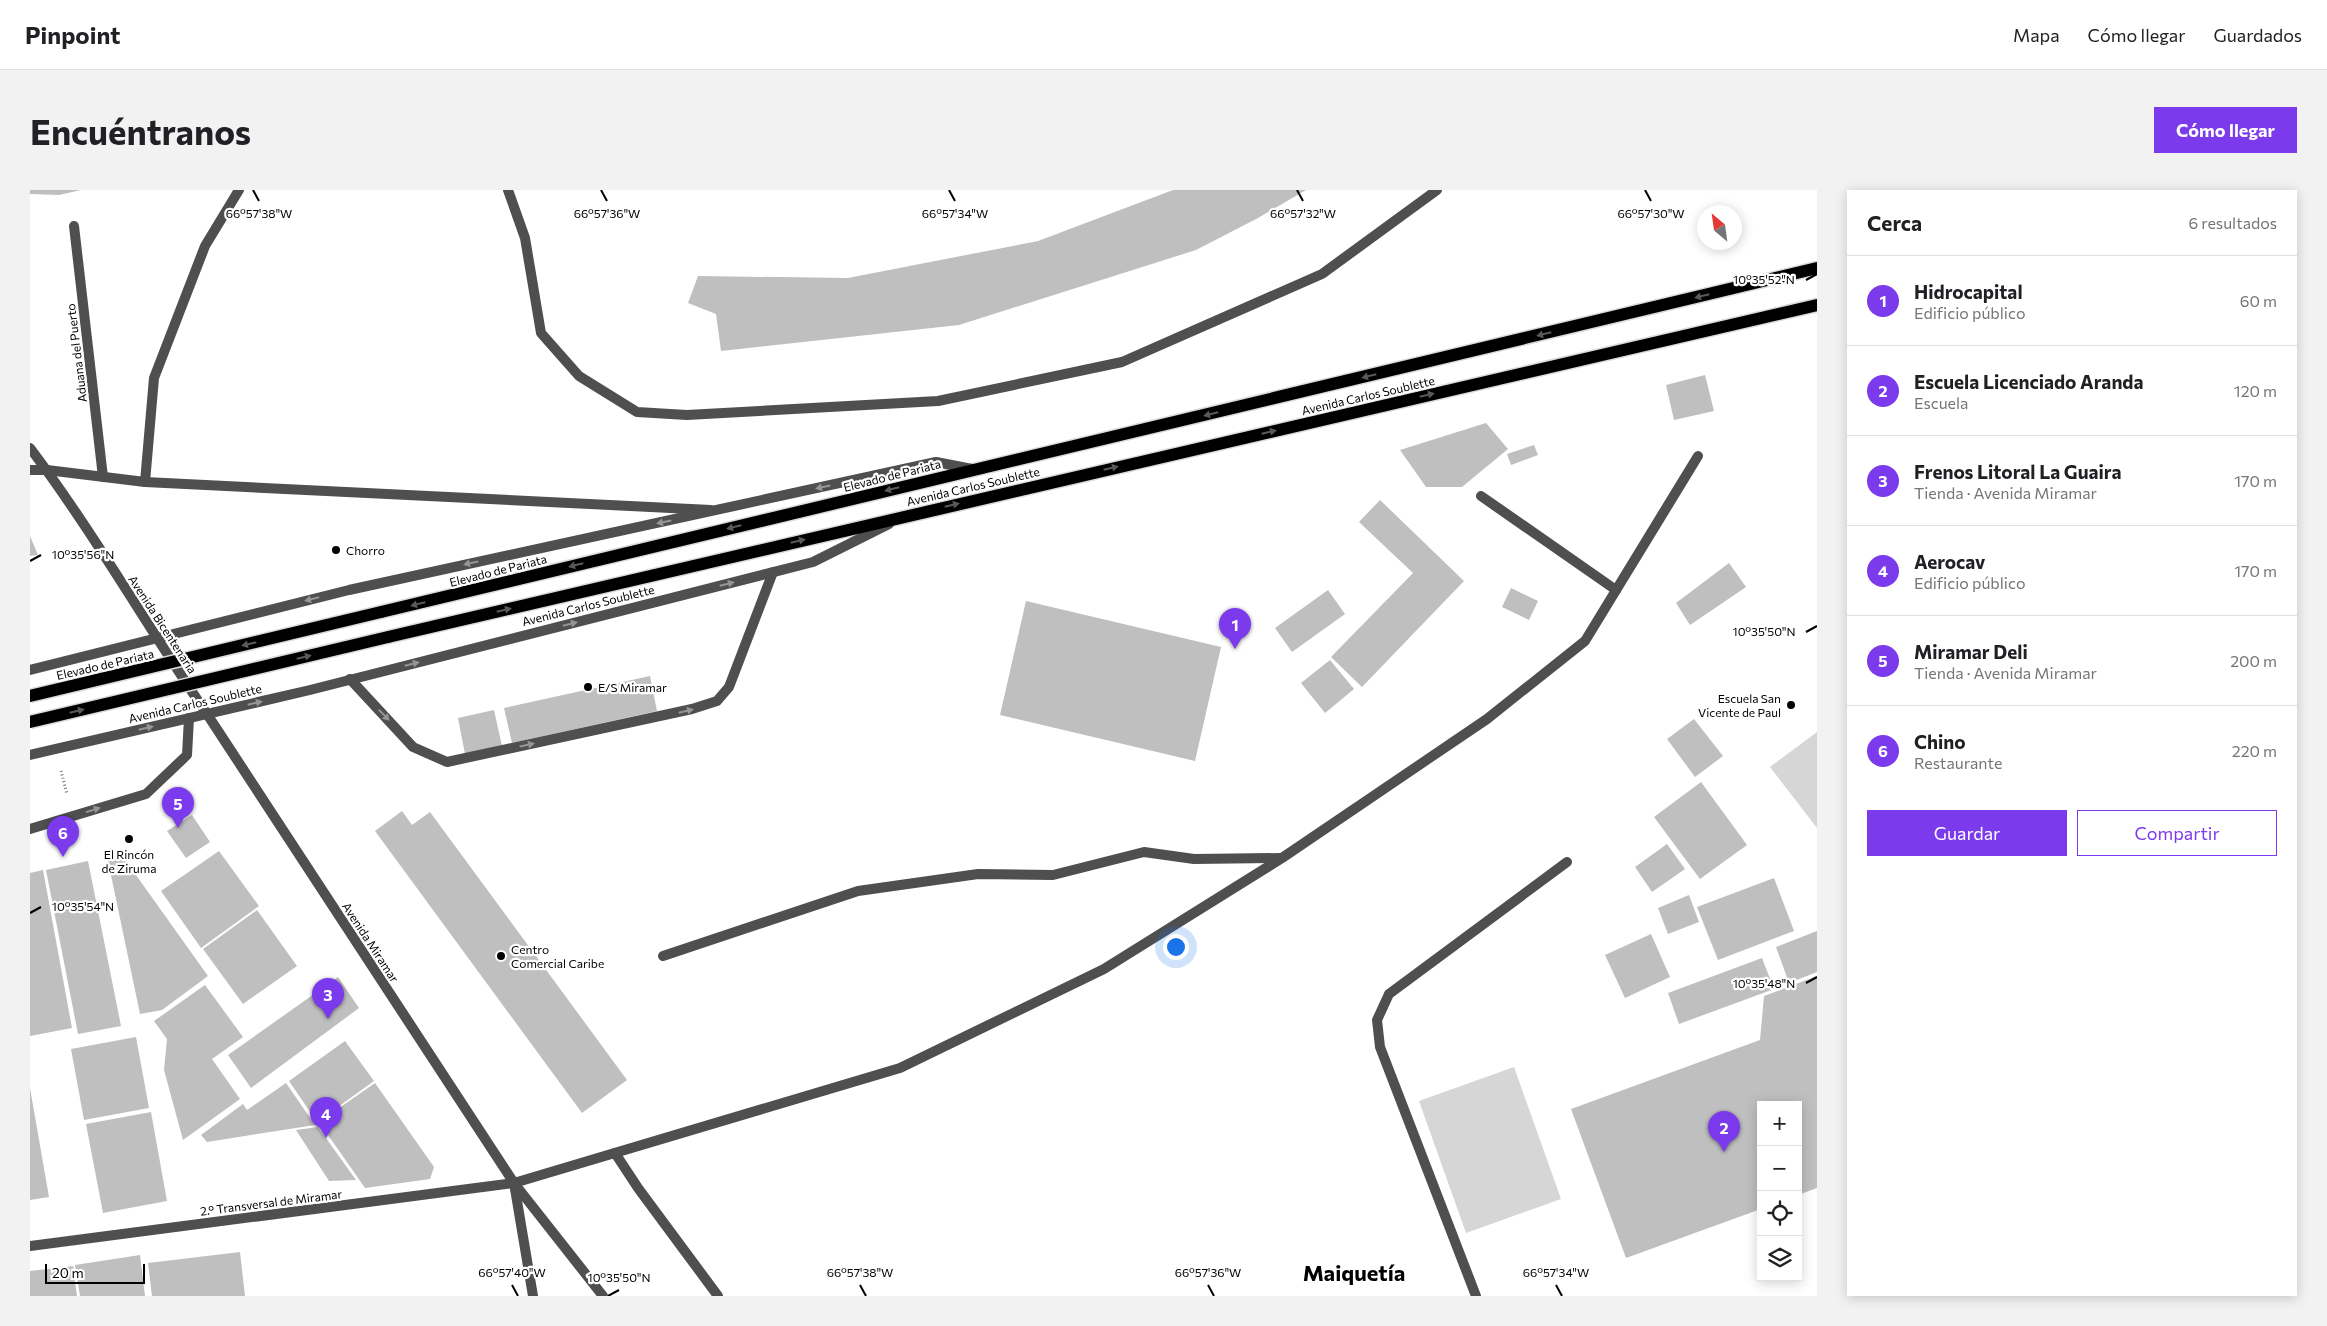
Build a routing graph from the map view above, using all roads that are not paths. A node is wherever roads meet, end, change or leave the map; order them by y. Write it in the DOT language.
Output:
graph roads {
  1 [pos="240,190"];
  2 [pos="508,190"];
  3 [pos="1437,190"];
  4 [pos="74,226"];
  5 [pos="1817,268"];
  6 [pos="1817,305"];
  7 [pos="30,448"];
  8 [pos="1698,456"];
  9 [pos="973,469"];
  10 [pos="30,470"];
  11 [pos="47,470"];
  12 [pos="104,477"];
  13 [pos="145,482"];
  14 [pos="1480,496"];
  15 [pos="718,510"];
  16 [pos="905,516"];
  17 [pos="772,572"];
  18 [pos="1616,590"];
  19 [pos="156,639"];
  20 [pos="30,670"];
  21 [pos="350,679"];
  22 [pos="30,696"];
  23 [pos="207,714"];
  24 [pos="189,718"];
  25 [pos="30,722"];
  26 [pos="30,755"];
  27 [pos="30,829"];
  28 [pos="1282,858"];
  29 [pos="1566,862"];
  30 [pos="664,956"];
  31 [pos="615,1153"];
  32 [pos="514,1183"];
  33 [pos="30,1246"];
  34 [pos="533,1296"];
  35 [pos="602,1296"];
  36 [pos="718,1296"];
  37 [pos="1476,1296"];
  1 -- 13 [label="street"];
  2 -- 3 [label="street"];
  4 -- 12 [label="street, Aduana del Puerto"];
  5 -- 9 [label="main road, Avenida Carlos Soublette, one-way"];
  16 -- 6 [label="main road, Avenida Carlos Soublette, one-way"];
  7 -- 11 [label="street, Avenida Bicentenaria"];
  8 -- 18 [label="street, 2.° Transversal de Miramar"];
  9 -- 15 [label="street, Avenida Carlos Soublette, one-way"];
  9 -- 22 [label="main road, Elevado de Pariata, one-way, bridge"];
  10 -- 11 [label="street"];
  11 -- 12 [label="street"];
  11 -- 19 [label="street, Avenida Bicentenaria"];
  12 -- 13 [label="street"];
  13 -- 15 [label="street"];
  14 -- 18 [label="street"];
  15 -- 19 [label="street, Avenida Carlos Soublette, one-way"];
  16 -- 17 [label="street, Avenida Carlos Soublette"];
  25 -- 16 [label="main road, one-way, bridge"];
  21 -- 17 [label="street, Avenida Carlos Soublette, one-way"];
  21 -- 17 [label="street, one-way"];
  18 -- 28 [label="street, 2.° Transversal de Miramar"];
  19 -- 20 [label="street, Avenida Carlos Soublette"];
  19 -- 23 [label="street, Avenida Bicentenaria"];
  23 -- 21 [label="street, Avenida Carlos Soublette, one-way"];
  23 -- 24 [label="street, Avenida Carlos Soublette"];
  23 -- 32 [label="street, Avenida Miramar"];
  26 -- 24 [label="street, Avenida Carlos Soublette, one-way"];
  27 -- 24 [label="street, one-way"];
  28 -- 30 [label="street"];
  28 -- 31 [label="street, 2.° Transversal de Miramar"];
  29 -- 37 [label="street"];
  31 -- 32 [label="street, 2.° Transversal de Miramar"];
  31 -- 36 [label="street"];
  32 -- 33 [label="street, 2.° Transversal de Miramar"];
  32 -- 34 [label="street, Avenida Miramar"];
  32 -- 35 [label="street, Avenida Miramar"];
}
